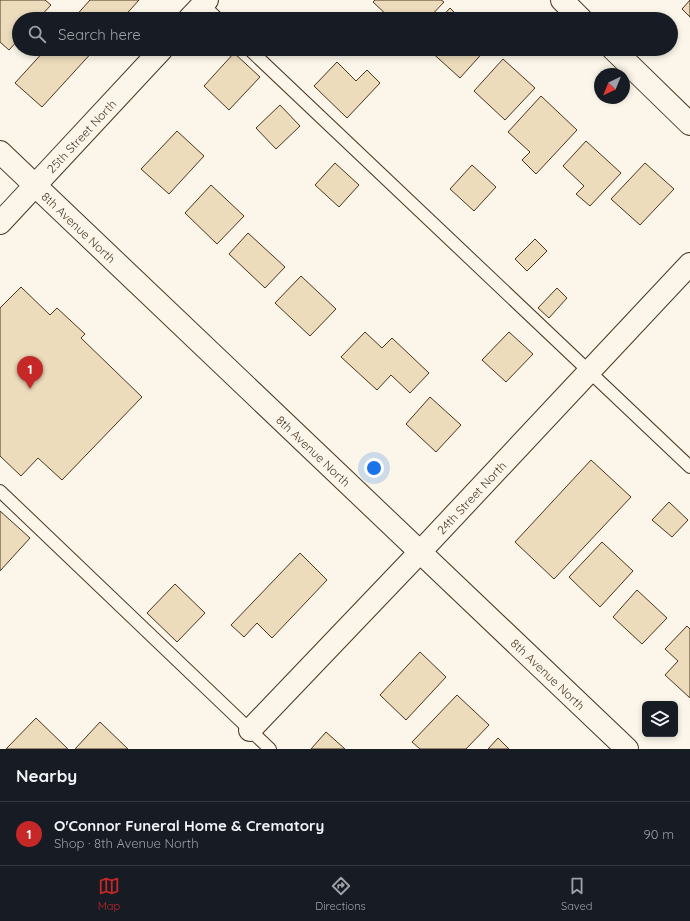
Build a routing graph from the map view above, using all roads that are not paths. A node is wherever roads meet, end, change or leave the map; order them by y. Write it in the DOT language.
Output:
graph roads {
  1 [pos="562,0"];
  2 [pos="574,12"];
  3 [pos="156,56"];
  4 [pos="256,56"];
  5 [pos="619,56"];
  6 [pos="690,124"];
  7 [pos="0,152"];
  8 [pos="36,186"];
  9 [pos="0,223"];
  10 [pos="690,264"];
  11 [pos="590,371"];
  12 [pos="690,467"];
  13 [pos="0,491"];
  14 [pos="420,552"];
  15 [pos="250,730"];
  16 [pos="270,749"];
  17 [pos="626,749"];
  1 -- 2 [label="street"];
  3 -- 8 [label="street, 25th Street North"];
  4 -- 11 [label="lane"];
  5 -- 6 [label="street"];
  7 -- 8 [label="street, 8th Avenue North"];
  8 -- 9 [label="street, 25th Street North"];
  8 -- 14 [label="street, 8th Avenue North"];
  10 -- 11 [label="street, 24th Street North"];
  11 -- 12 [label="lane"];
  11 -- 14 [label="street, 24th Street North"];
  13 -- 15 [label="lane"];
  14 -- 15 [label="street, 24th Street North"];
  14 -- 17 [label="street, 8th Avenue North"];
  15 -- 16 [label="lane"];
}
